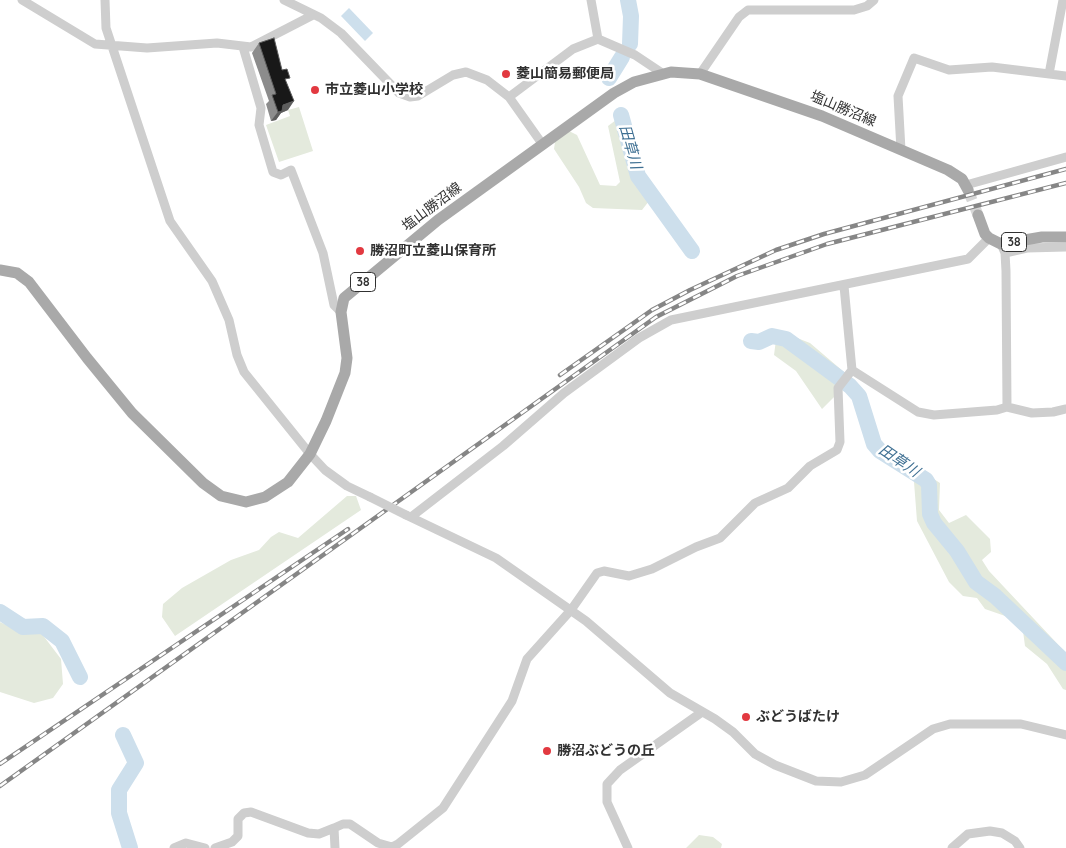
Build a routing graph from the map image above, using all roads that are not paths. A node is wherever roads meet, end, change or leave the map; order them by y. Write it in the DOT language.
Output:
graph roads {
  1 [pos="22,0"];
  2 [pos="105,0"];
  3 [pos="284,0"];
  4 [pos="591,0"];
  5 [pos="874,0"];
  6 [pos="1063,0"];
  7 [pos="768,5"];
  8 [pos="312,15"];
  9 [pos="598,38"];
  10 [pos="112,46"];
  11 [pos="243,46"];
  12 [pos="662,73"];
  13 [pos="700,74"];
  14 [pos="1049,74"];
  15 [pos="1066,76"];
  16 [pos="509,97"];
  17 [pos="543,145"];
  18 [pos="901,150"];
  19 [pos="1066,157"];
  20 [pos="967,187"];
  21 [pos="978,215"];
  22 [pos="1066,237"];
  23 [pos="989,238"];
  24 [pos="1003,248"];
  25 [pos="1066,248"];
  26 [pos="0,270"];
  27 [pos="844,286"];
  28 [pos="341,312"];
  29 [pos="852,370"];
  30 [pos="1007,407"];
  31 [pos="1066,409"];
  32 [pos="310,454"];
  33 [pos="409,516"];
  34 [pos="571,610"];
  35 [pos="702,712"];
  36 [pos="1066,735"];
  37 [pos="334,828"];
  38 [pos="174,848"];
  39 [pos="205,848"];
  40 [pos="215,848"];
  41 [pos="335,848"];
  42 [pos="628,848"];
  43 [pos="952,848"];
  44 [pos="1020,848"];
  1 -- 10 [label="street"];
  2 -- 10 [label="street"];
  3 -- 8 [label="street"];
  4 -- 9 [label="street"];
  5 -- 7 [label="street"];
  6 -- 14 [label="street"];
  7 -- 13 [label="street"];
  8 -- 11 [label="street"];
  8 -- 16 [label="street"];
  9 -- 12 [label="street"];
  9 -- 16 [label="street"];
  10 -- 11 [label="street"];
  10 -- 32 [label="street"];
  11 -- 28 [label="street"];
  12 -- 13 [label="main road, 塩山勝沼線 / 38"];
  12 -- 17 [label="main road, 塩山勝沼線 / 38"];
  13 -- 18 [label="main road, 塩山勝沼線 / 38"];
  14 -- 15 [label="street"];
  14 -- 18 [label="street"];
  16 -- 17 [label="street"];
  17 -- 28 [label="main road, 塩山勝沼線 / 38"];
  18 -- 20 [label="main road, 塩山勝沼線 / 38"];
  19 -- 20 [label="street"];
  21 -- 23 [label="main road, 38"];
  22 -- 24 [label="main road, 38"];
  23 -- 24 [label="main road, 38"];
  23 -- 27 [label="street"];
  24 -- 25 [label="street"];
  24 -- 30 [label="street"];
  26 -- 32 [label="main road"];
  27 -- 29 [label="street"];
  27 -- 33 [label="street"];
  28 -- 32 [label="main road"];
  29 -- 30 [label="street"];
  29 -- 34 [label="street"];
  30 -- 31 [label="street"];
  32 -- 33 [label="street, bridge"];
  33 -- 34 [label="street"];
  34 -- 35 [label="street"];
  34 -- 37 [label="street"];
  35 -- 36 [label="street"];
  35 -- 42 [label="street"];
  37 -- 40 [label="street"];
  37 -- 41 [label="street"];
  38 -- 39 [label="street"];
  43 -- 44 [label="street"];
}
